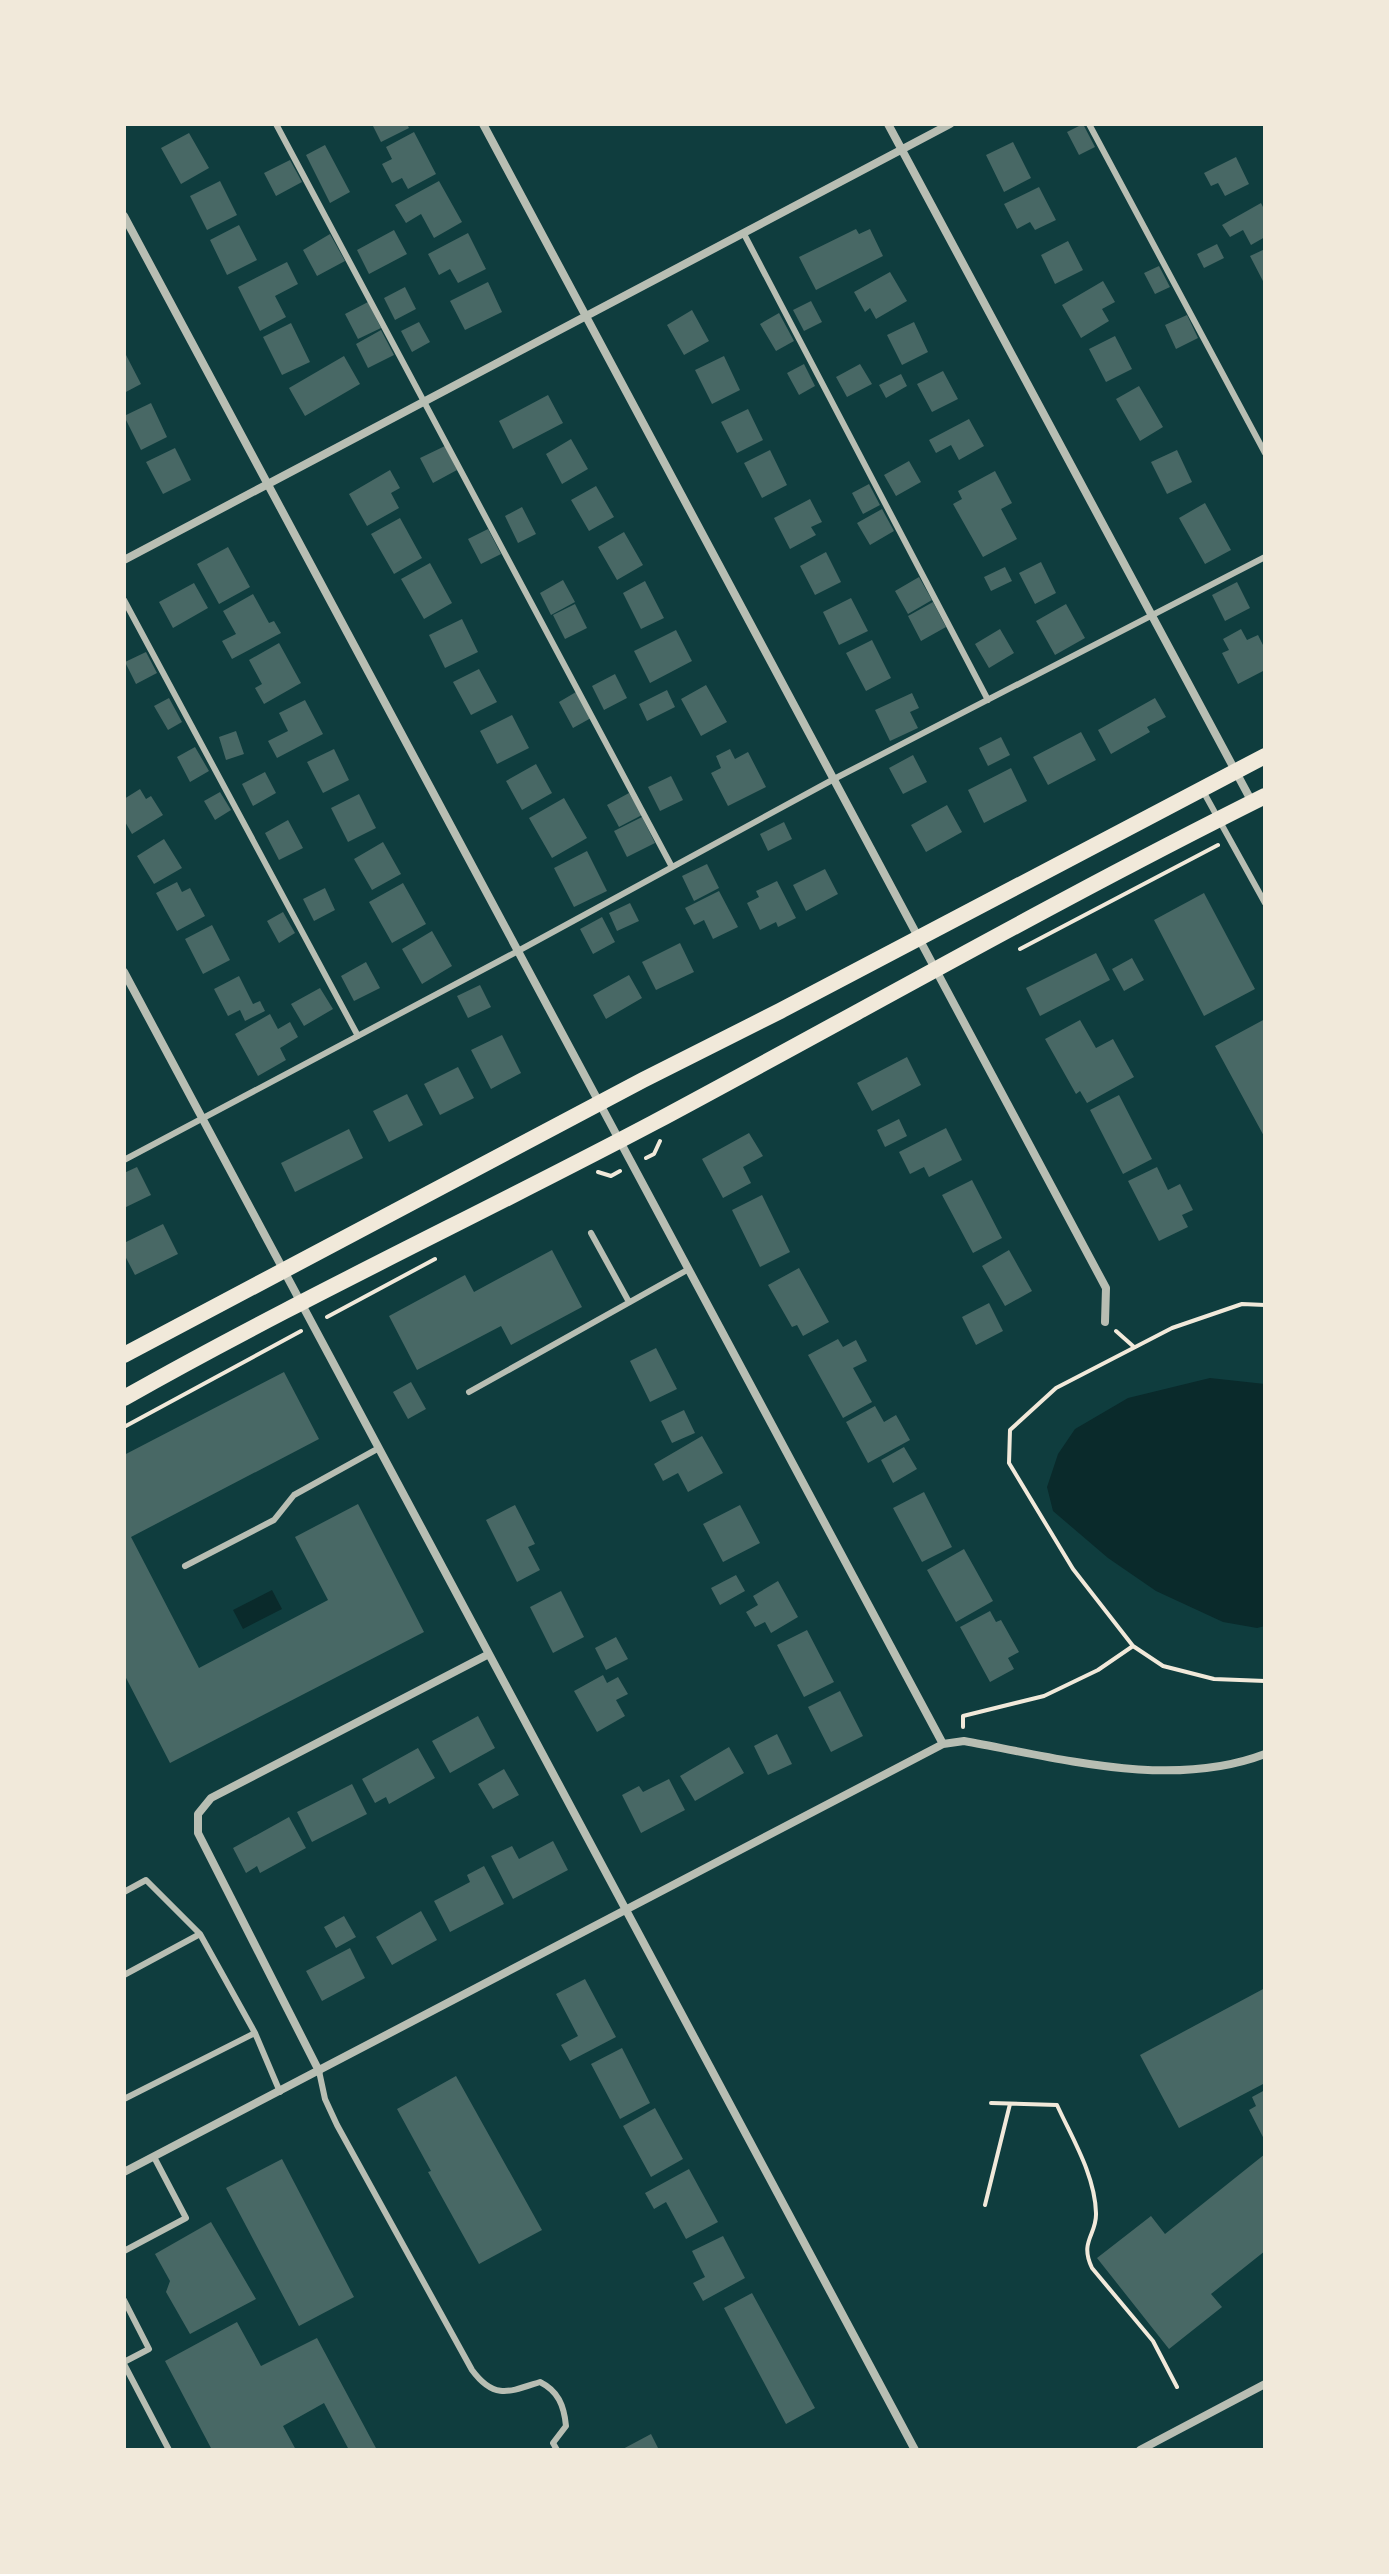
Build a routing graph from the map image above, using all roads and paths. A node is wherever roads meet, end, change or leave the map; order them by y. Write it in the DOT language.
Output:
graph roads {
  1 [pos="276,124"];
  2 [pos="483,124"];
  3 [pos="888,124"];
  4 [pos="950,124"];
  5 [pos="1089,124"];
  6 [pos="901,150"];
  7 [pos="124,216"];
  8 [pos="744,234"];
  9 [pos="586,317"];
  10 [pos="424,402"];
  11 [pos="1265,453"];
  12 [pos="267,484"];
  13 [pos="1265,557"];
  14 [pos="124,560"];
  15 [pos="124,600"];
  16 [pos="1152,617"];
  17 [pos="988,700"];
  18 [pos="1265,756"];
  19 [pos="1235,771"];
  20 [pos="834,779"];
  21 [pos="1202,788"];
  22 [pos="1258,799"];
  23 [pos="1219,819"];
  24 [pos="672,867"];
  25 [pos="1265,903"];
  26 [pos="919,938"];
  27 [pos="518,951"];
  28 [pos="935,968"];
  29 [pos="124,972"];
  30 [pos="358,1036"];
  31 [pos="600,1103"];
  32 [pos="203,1119"];
  33 [pos="620,1140"];
  34 [pos="124,1160"];
  35 [pos="591,1233"];
  36 [pos="689,1269"];
  37 [pos="285,1272"];
  38 [pos="301,1301"];
  39 [pos="629,1302"];
  40 [pos="1265,1305"];
  41 [pos="1105,1322"];
  42 [pos="1134,1347"];
  43 [pos="124,1355"];
  44 [pos="469,1392"];
  45 [pos="124,1398"];
  46 [pos="379,1448"];
  47 [pos="185,1566"];
  48 [pos="1133,1646"];
  49 [pos="489,1654"];
  50 [pos="1265,1681"];
  51 [pos="963,1716"];
  52 [pos="943,1744"];
  53 [pos="1265,1754"];
  54 [pos="124,1892"];
  55 [pos="627,1911"];
  56 [pos="200,1934"];
  57 [pos="124,1975"];
  58 [pos="255,2033"];
  59 [pos="319,2071"];
  60 [pos="280,2092"];
  61 [pos="124,2099"];
  62 [pos="991,2103"];
  63 [pos="1010,2104"];
  64 [pos="154,2157"];
  65 [pos="124,2172"];
  66 [pos="985,2205"];
  67 [pos="124,2251"];
  68 [pos="124,2300"];
  69 [pos="124,2363"];
  70 [pos="1265,2384"];
  71 [pos="1177,2387"];
  72 [pos="169,2450"];
  73 [pos="557,2450"];
  74 [pos="915,2450"];
  75 [pos="1140,2450"];
  1 -- 10 [label="lane"];
  2 -- 9 [label="street"];
  3 -- 6 [label="street"];
  4 -- 6 [label="street"];
  5 -- 11 [label="lane"];
  6 -- 8 [label="street"];
  6 -- 16 [label="street"];
  7 -- 12 [label="street"];
  8 -- 9 [label="street"];
  8 -- 17 [label="lane"];
  9 -- 10 [label="street"];
  9 -- 20 [label="street"];
  10 -- 12 [label="street"];
  10 -- 24 [label="lane"];
  12 -- 14 [label="street"];
  12 -- 27 [label="street"];
  13 -- 16 [label="lane"];
  15 -- 30 [label="lane"];
  16 -- 17 [label="lane"];
  16 -- 19 [label="street"];
  17 -- 20 [label="lane"];
  18 -- 19 [label="main road"];
  19 -- 21 [label="main road"];
  19 -- 22 [label="street"];
  20 -- 24 [label="lane"];
  20 -- 26 [label="street"];
  21 -- 23 [label="lane"];
  21 -- 26 [label="main road"];
  22 -- 23 [label="main road"];
  23 -- 25 [label="lane"];
  23 -- 28 [label="main road"];
  24 -- 27 [label="lane"];
  26 -- 28 [label="street"];
  26 -- 31 [label="main road"];
  27 -- 30 [label="lane"];
  27 -- 31 [label="street"];
  28 -- 33 [label="main road"];
  28 -- 41 [label="street"];
  29 -- 32 [label="street"];
  30 -- 32 [label="lane"];
  31 -- 33 [label="street"];
  31 -- 37 [label="main road"];
  32 -- 34 [label="lane"];
  32 -- 37 [label="street"];
  33 -- 36 [label="street"];
  33 -- 38 [label="main road"];
  35 -- 39 [label="lane"];
  36 -- 39 [label="lane"];
  36 -- 52 [label="street"];
  37 -- 38 [label="street"];
  37 -- 43 [label="main road"];
  38 -- 45 [label="main road"];
  38 -- 46 [label="street"];
  39 -- 44 [label="lane"];
  40 -- 42 [label="path"];
  41 -- 42 [label="path"];
  42 -- 48 [label="path"];
  46 -- 47 [label="lane"];
  46 -- 49 [label="street"];
  48 -- 50 [label="path"];
  48 -- 51 [label="path"];
  49 -- 55 [label="street"];
  49 -- 59 [label="street"];
  52 -- 53 [label="street"];
  52 -- 55 [label="street"];
  54 -- 56 [label="lane"];
  55 -- 59 [label="street"];
  55 -- 74 [label="street"];
  56 -- 57 [label="lane"];
  56 -- 58 [label="lane"];
  58 -- 60 [label="lane"];
  58 -- 61 [label="lane"];
  59 -- 60 [label="street"];
  59 -- 73 [label="lane"];
  60 -- 64 [label="street"];
  62 -- 63 [label="path"];
  63 -- 66 [label="path"];
  63 -- 71 [label="path"];
  64 -- 65 [label="street"];
  64 -- 67 [label="lane"];
  68 -- 69 [label="lane"];
  69 -- 72 [label="lane"];
  70 -- 75 [label="street"];
}
